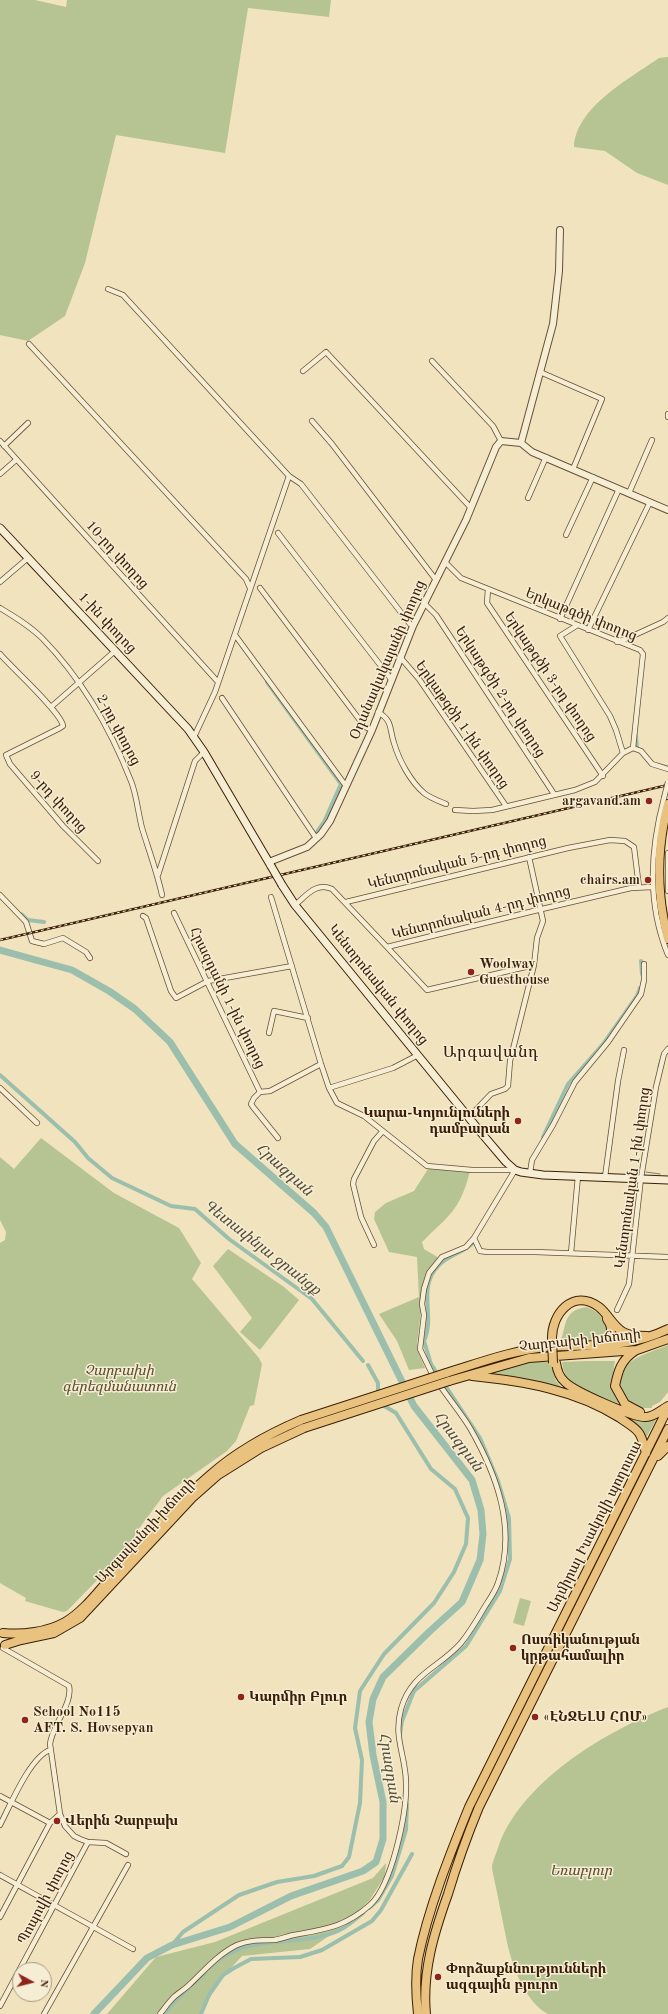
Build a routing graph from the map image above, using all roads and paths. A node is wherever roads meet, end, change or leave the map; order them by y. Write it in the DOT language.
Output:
graph roads {
  1 [pos="560,230"];
  2 [pos="108,289"];
  3 [pos="29,344"];
  4 [pos="432,362"];
  5 [pos="303,371"];
  6 [pos="540,372"];
  7 [pos="312,421"];
  8 [pos="28,423"];
  9 [pos="652,440"];
  10 [pos="0,441"];
  11 [pos="501,441"];
  12 [pos="521,443"];
  13 [pos="4,446"];
  14 [pos="546,457"];
  15 [pos="16,460"];
  16 [pos="573,469"];
  17 [pos="0,474"];
  18 [pos="289,476"];
  19 [pos="593,477"];
  20 [pos="620,489"];
  21 [pos="629,493"];
  22 [pos="528,498"];
  23 [pos="650,502"];
  24 [pos="471,508"];
  25 [pos="668,510"];
  26 [pos="0,528"];
  27 [pos="278,533"];
  28 [pos="566,535"];
  29 [pos="28,558"];
  30 [pos="445,562"];
  31 [pos="436,580"];
  32 [pos="0,582"];
  33 [pos="250,588"];
  34 [pos="260,588"];
  35 [pos="488,588"];
  36 [pos="424,603"];
  37 [pos="0,608"];
  38 [pos="668,618"];
  39 [pos="560,619"];
  40 [pos="413,626"];
  41 [pos="576,626"];
  42 [pos="588,630"];
  43 [pos="235,635"];
  44 [pos="617,642"];
  45 [pos="115,650"];
  46 [pos="0,654"];
  47 [pos="400,657"];
  48 [pos="391,678"];
  49 [pos="218,682"];
  50 [pos="80,683"];
  51 [pos="222,698"];
  52 [pos="51,707"];
  53 [pos="378,712"];
  54 [pos="372,730"];
  55 [pos="194,737"];
  56 [pos="633,748"];
  57 [pos="204,752"];
  58 [pos="623,753"];
  59 [pos="668,769"];
  60 [pos="602,776"];
  61 [pos="668,782"];
  62 [pos="346,786"];
  63 [pos="554,794"];
  64 [pos="666,801"];
  65 [pos="446,804"];
  66 [pos="506,806"];
  67 [pos="455,810"];
  68 [pos="668,827"];
  69 [pos="316,838"];
  70 [pos="668,853"];
  71 [pos="528,857"];
  72 [pos="98,862"];
  73 [pos="270,864"];
  74 [pos="158,875"];
  75 [pos="639,887"];
  76 [pos="652,887"];
  77 [pos="668,891"];
  78 [pos="0,895"];
  79 [pos="162,895"];
  80 [pos="271,897"];
  81 [pos="346,902"];
  82 [pos="295,905"];
  83 [pos="542,909"];
  84 [pos="174,914"];
  85 [pos="143,916"];
  86 [pos="668,918"];
  87 [pos="667,942"];
  88 [pos="387,947"];
  89 [pos="668,955"];
  90 [pos="90,958"];
  91 [pos="644,964"];
  92 [pos="534,965"];
  93 [pos="292,966"];
  94 [pos="208,981"];
  95 [pos="308,1018"];
  96 [pos="269,1033"];
  97 [pos="668,1049"];
  98 [pos="624,1050"];
  99 [pos="418,1055"];
  100 [pos="321,1064"];
  101 [pos="0,1088"];
  102 [pos="329,1088"];
  103 [pos="260,1092"];
  104 [pos="469,1117"];
  105 [pos="37,1123"];
  106 [pos="382,1132"];
  107 [pos="278,1138"];
  108 [pos="515,1170"];
  109 [pos="530,1173"];
  110 [pos="578,1176"];
  111 [pos="605,1177"];
  112 [pos="641,1178"];
  113 [pos="668,1180"];
  114 [pos="474,1238"];
  115 [pos="374,1245"];
  116 [pos="572,1253"];
  117 [pos="632,1255"];
  118 [pos="668,1257"];
  119 [pos="617,1310"];
  120 [pos="668,1330"];
  121 [pos="654,1336"];
  122 [pos="668,1339"];
  123 [pos="553,1340"];
  124 [pos="586,1346"];
  125 [pos="637,1350"];
  126 [pos="555,1363"];
  127 [pos="469,1375"];
  128 [pos="448,1377"];
  129 [pos="576,1396"];
  130 [pos="668,1403"];
  131 [pos="668,1407"];
  132 [pos="303,1424"];
  133 [pos="668,1429"];
  134 [pos="668,1446"];
  135 [pos="646,1453"];
  136 [pos="653,1461"];
  137 [pos="1,1632"];
  138 [pos="2,1648"];
  139 [pos="50,1750"];
  140 [pos="0,1796"];
  141 [pos="13,1802"];
  142 [pos="60,1814"];
  143 [pos="50,1823"];
  144 [pos="0,1825"];
  145 [pos="88,1842"];
  146 [pos="126,1854"];
  147 [pos="128,1865"];
  148 [pos="0,1875"];
  149 [pos="18,1885"];
  150 [pos="55,1905"];
  151 [pos="0,1917"];
  152 [pos="92,1926"];
  153 [pos="133,1949"];
  154 [pos="416,1983"];
  155 [pos="425,1983"];
  156 [pos="0,2006"];
  157 [pos="44,2014"];
  158 [pos="160,2014"];
  159 [pos="418,2014"];
  160 [pos="426,2014"];
  1 -- 6 [label="street"];
  2 -- 18 [label="street"];
  3 -- 33 [label="street"];
  4 -- 11 [label="street"];
  5 -- 24 [label="street"];
  6 -- 12 [label="street"];
  6 -- 16 [label="street"];
  7 -- 31 [label="street"];
  8 -- 13 [label="street"];
  9 -- 21 [label="street"];
  10 -- 13 [label="street, 10-րդ փողոց"];
  11 -- 12 [label="street"];
  11 -- 24 [label="street, Օդանավակայանի փողոց"];
  12 -- 14 [label="street"];
  13 -- 15 [label="street, 10-րդ փողոց"];
  14 -- 16 [label="street"];
  14 -- 22 [label="street"];
  15 -- 17 [label="street"];
  15 -- 49 [label="street, 10-րդ փողոց"];
  16 -- 19 [label="street"];
  18 -- 33 [label="street"];
  18 -- 40 [label="street"];
  19 -- 20 [label="street"];
  19 -- 28 [label="street"];
  20 -- 21 [label="street"];
  20 -- 39 [label="street"];
  21 -- 23 [label="street"];
  23 -- 25 [label="street"];
  23 -- 42 [label="street"];
  24 -- 30 [label="street, Օդանավակայանի փողոց"];
  26 -- 29 [label="main road, 1-ին փողոց"];
  27 -- 48 [label="street"];
  29 -- 32 [label="street"];
  29 -- 45 [label="main road, 1-ին փողոց"];
  30 -- 31 [label="street, Օդանավակայանի փողոց"];
  30 -- 35 [label="street, Երկաթգծի փողոց"];
  31 -- 36 [label="street, Օդանավակայանի փողոց"];
  33 -- 43 [label="street"];
  34 -- 54 [label="street"];
  35 -- 39 [label="street, Երկաթգծի փողոց"];
  35 -- 60 [label="street, Երկաթգծի 3-րդ փողոց"];
  36 -- 40 [label="street, Օդանավակայանի փողոց"];
  36 -- 63 [label="street, Երկաթգծի 2-րդ փողոց"];
  37 -- 50 [label="street, 2-րդ փողոց"];
  38 -- 44 [label="street"];
  39 -- 41 [label="street, Երկաթգծի փողոց"];
  40 -- 47 [label="street, Օդանավակայանի փողոց"];
  41 -- 42 [label="street, Երկաթգծի փողոց"];
  41 -- 58 [label="street"];
  42 -- 44 [label="street, Երկաթգծի փողոց"];
  43 -- 49 [label="street"];
  43 -- 62 [label="street"];
  44 -- 56 [label="street, Երկաթգծի փողոց"];
  45 -- 50 [label="street"];
  45 -- 55 [label="main road, 1-ին փողոց"];
  46 -- 52 [label="street"];
  47 -- 48 [label="street, Օդանավակայանի փողոց"];
  47 -- 66 [label="street, Երկաթգծի 1-ին փողոց"];
  48 -- 53 [label="street, Օդանավակայանի փողոց"];
  49 -- 55 [label="street"];
  50 -- 52 [label="street"];
  50 -- 74 [label="street, 2-րդ փողոց"];
  51 -- 69 [label="street"];
  52 -- 72 [label="street, 9-րդ փողոց"];
  53 -- 54 [label="street, Օդանավակայանի փողոց"];
  53 -- 65 [label="street"];
  54 -- 62 [label="street, Օդանավակայանի փողոց"];
  55 -- 57 [label="main road, Կենտրոնական փողոց"];
  56 -- 58 [label="street"];
  56 -- 59 [label="street"];
  57 -- 73 [label="main road, Կենտրոնական փողոց"];
  57 -- 74 [label="street"];
  58 -- 60 [label="street"];
  60 -- 63 [label="street"];
  61 -- 64 [label="street, bridge"];
  62 -- 69 [label="street, Օդանավակայանի փողոց"];
  63 -- 66 [label="street"];
  64 -- 76 [label="street"];
  64 -- 87 [label="highway"];
  66 -- 67 [label="street"];
  68 -- 86 [label="highway"];
  69 -- 73 [label="street, Օդանավակայանի փողոց"];
  70 -- 77 [label="street"];
  71 -- 75 [label="street, Կենտրոնական 5-րդ փողոց"];
  71 -- 81 [label="street, Կենտրոնական 5-րդ փողոց"];
  71 -- 83 [label="street"];
  73 -- 82 [label="main road, Կենտրոնական փողոց, bridge"];
  74 -- 79 [label="street, 2-րդ փողոց"];
  75 -- 76 [label="street, Կենտրոնական 4-րդ փողոց"];
  75 -- 83 [label="street, Կենտրոնական 4-րդ փողոց"];
  76 -- 87 [label="street"];
  78 -- 90 [label="street"];
  80 -- 93 [label="street"];
  81 -- 82 [label="street"];
  81 -- 88 [label="street, Կենտրոնական 4-րդ փողոց"];
  82 -- 99 [label="main road, Կենտրոնական փողոց"];
  83 -- 88 [label="street, Կենտրոնական 4-րդ փողոց"];
  83 -- 92 [label="street"];
  84 -- 94 [label="street, Հրազդանի 1-ին փողոց"];
  85 -- 94 [label="street"];
  87 -- 89 [label="street"];
  88 -- 92 [label="street"];
  91 -- 109 [label="street"];
  92 -- 104 [label="street"];
  93 -- 94 [label="street"];
  93 -- 95 [label="street"];
  94 -- 103 [label="street, Հրազդանի 1-ին փողոց"];
  95 -- 96 [label="street"];
  95 -- 100 [label="street"];
  97 -- 112 [label="street, Կենտրոնական 1-ին փողոց"];
  98 -- 111 [label="street"];
  99 -- 102 [label="street"];
  99 -- 104 [label="main road, Կենտրոնական փողոց"];
  100 -- 102 [label="street"];
  100 -- 103 [label="street"];
  101 -- 105 [label="street"];
  102 -- 106 [label="street"];
  103 -- 107 [label="street"];
  104 -- 108 [label="main road, Կենտրոնական փողոց"];
  106 -- 108 [label="street"];
  106 -- 115 [label="street"];
  108 -- 109 [label="main road"];
  108 -- 114 [label="street"];
  109 -- 110 [label="main road"];
  110 -- 111 [label="main road"];
  110 -- 116 [label="street"];
  111 -- 112 [label="main road"];
  112 -- 113 [label="main road"];
  112 -- 117 [label="street, Կենտրոնական 1-ին փողոց"];
  114 -- 116 [label="street"];
  114 -- 158 [label="street"];
  116 -- 117 [label="street"];
  117 -- 118 [label="street"];
  117 -- 119 [label="street, Կենտրոնական 1-ին փողոց"];
  120 -- 121 [label="highway, Չարբախի խճուղի"];
  121 -- 123 [label="highway"];
  121 -- 124 [label="highway, Չարբախի խճուղի"];
  122 -- 125 [label="highway, Չարբախի խճուղի"];
  123 -- 124 [label="highway"];
  123 -- 126 [label="highway, bridge"];
  124 -- 128 [label="highway, Չարբախի խճուղի"];
  125 -- 127 [label="highway, Չարբախի խճուղի"];
  125 -- 130 [label="highway"];
  126 -- 129 [label="highway"];
  126 -- 131 [label="highway"];
  127 -- 128 [label="highway, Չարբախի խճուղի"];
  127 -- 129 [label="highway"];
  128 -- 132 [label="highway, bridge"];
  129 -- 135 [label="highway"];
  131 -- 135 [label="highway, Ադմիրալ Իսակովի պողոտա"];
  132 -- 137 [label="highway, Արգավանդի խճուղի"];
  132 -- 138 [label="highway, Արգավանդի խճուղի"];
  133 -- 136 [label="highway, Ադմիրալ Իսակովի պողոտա"];
  134 -- 136 [label="highway"];
  135 -- 154 [label="highway, Ադմիրալ Իսակովի պողոտա"];
  136 -- 155 [label="highway, Ադմիրալ Իսակովի պողոտա"];
  137 -- 138 [label="highway"];
  138 -- 139 [label="street"];
  139 -- 141 [label="street"];
  139 -- 142 [label="street"];
  140 -- 141 [label="street"];
  141 -- 143 [label="street"];
  141 -- 144 [label="street"];
  142 -- 143 [label="street"];
  142 -- 145 [label="street"];
  143 -- 149 [label="street"];
  145 -- 146 [label="street"];
  145 -- 150 [label="street, Պոպովի փողոց"];
  147 -- 152 [label="street"];
  148 -- 149 [label="street"];
  149 -- 150 [label="street"];
  149 -- 151 [label="street"];
  150 -- 152 [label="street"];
  150 -- 156 [label="street, Պոպովի փողոց"];
  152 -- 153 [label="street"];
  152 -- 157 [label="street"];
  154 -- 155 [label="highway"];
  154 -- 159 [label="highway, Ադմիրալ Իսակովի պողոտա"];
  155 -- 160 [label="highway, Ադմիրալ Իսակովի պողոտա"];
}
